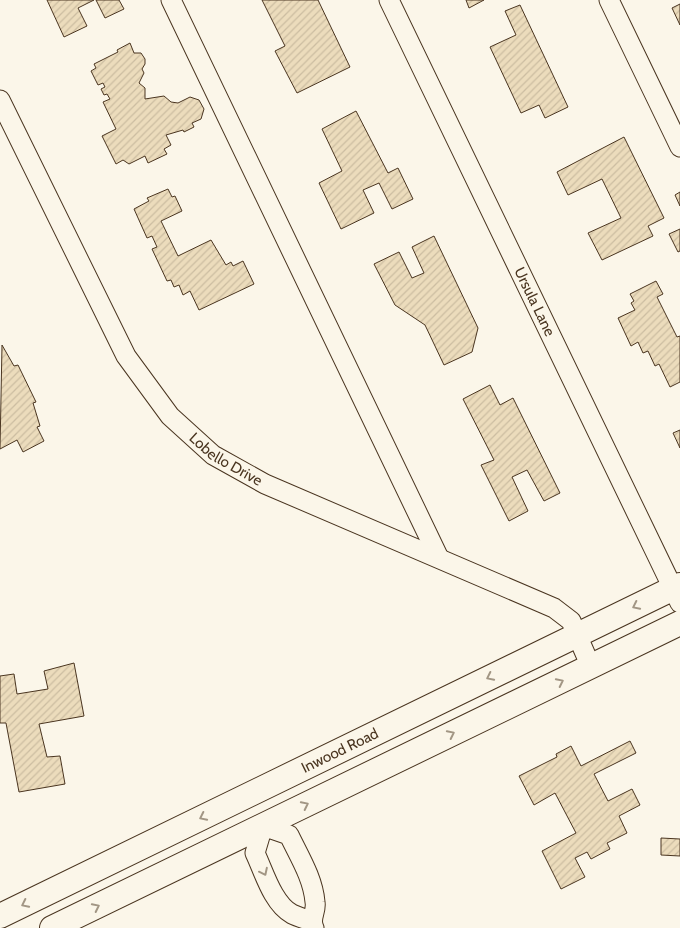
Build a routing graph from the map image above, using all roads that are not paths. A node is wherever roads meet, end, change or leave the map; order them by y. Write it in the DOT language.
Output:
graph roads {
  1 [pos="171,0"];
  2 [pos="389,0"];
  3 [pos="609,0"];
  4 [pos="0,100"];
  5 [pos="680,147"];
  6 [pos="440,558"];
  7 [pos="678,592"];
  8 [pos="680,623"];
  9 [pos="577,635"];
  10 [pos="591,666"];
  11 [pos="247,796"];
  12 [pos="262,826"];
  13 [pos="0,916"];
  14 [pos="312,925"];
  15 [pos="52,928"];
  1 -- 6 [label="street"];
  2 -- 7 [label="street, Ursula Lane"];
  3 -- 5 [label="street"];
  4 -- 6 [label="street, Lobello Drive"];
  6 -- 9 [label="street, Lobello Drive"];
  7 -- 9 [label="main road, Inwood Road, one-way"];
  8 -- 10 [label="main road"];
  9 -- 10 [label="street, Lobello Drive"];
  9 -- 11 [label="main road, Inwood Road, one-way"];
  12 -- 10 [label="main road, one-way"];
  11 -- 12 [label="main road"];
  11 -- 13 [label="main road, Inwood Road, one-way"];
  12 -- 14 [label="street, one-way"];
  12 -- 14 [label="street"];
  15 -- 12 [label="main road, one-way"];
}
